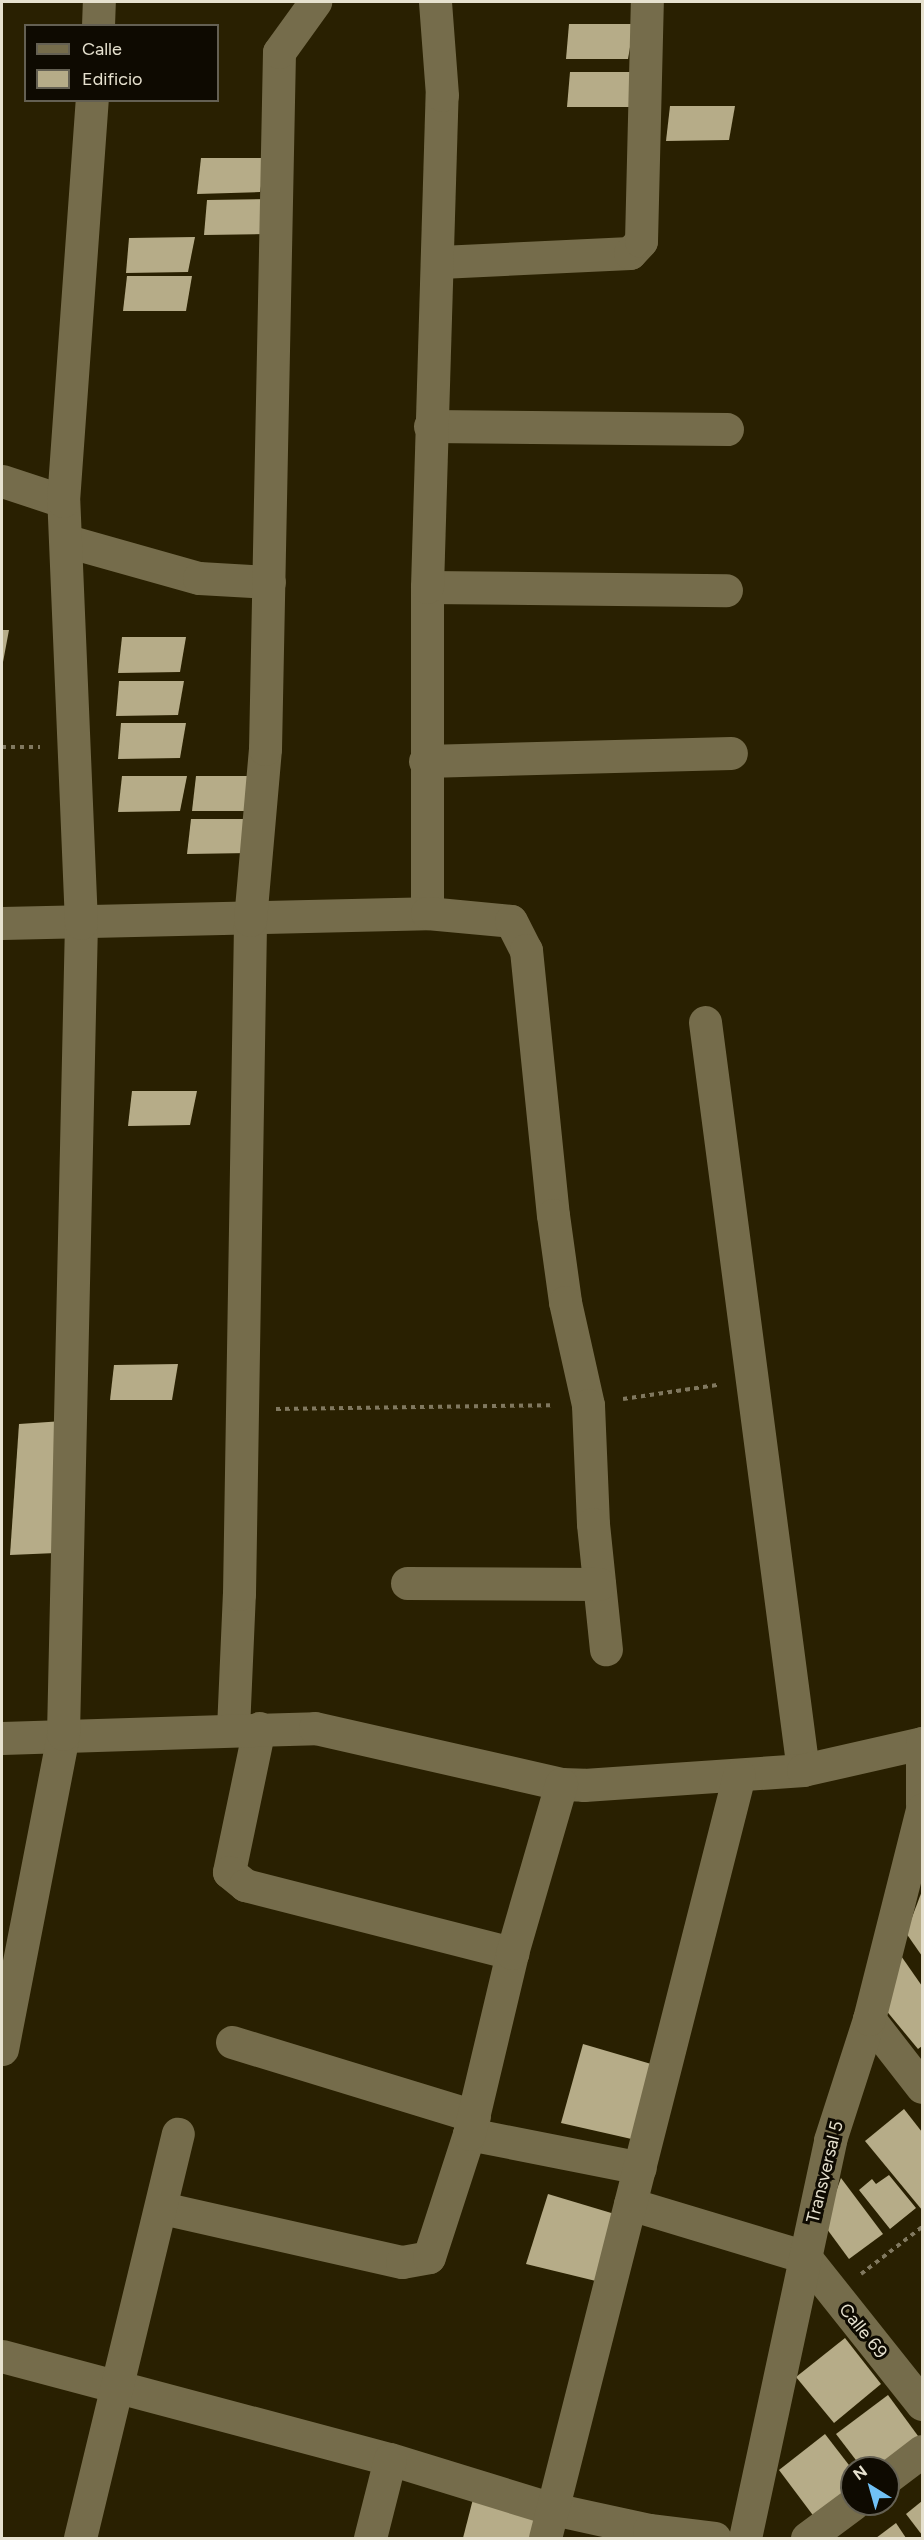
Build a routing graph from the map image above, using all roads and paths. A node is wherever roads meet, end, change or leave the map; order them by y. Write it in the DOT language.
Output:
graph roads {
  1 [pos="99,2"];
  2 [pos="315,2"];
  3 [pos="435,2"];
  4 [pos="647,2"];
  5 [pos="98,24"];
  6 [pos="92,102"];
  7 [pos="440,262"];
  8 [pos="430,426"];
  9 [pos="727,429"];
  10 [pos="2,482"];
  11 [pos="63,501"];
  12 [pos="67,541"];
  13 [pos="269,582"];
  14 [pos="427,587"];
  15 [pos="726,590"];
  16 [pos="731,753"];
  17 [pos="425,760"];
  18 [pos="427,913"];
  19 [pos="250,920"];
  20 [pos="2,923"];
  21 [pos="81,923"];
  22 [pos="705,1022"];
  23 [pos="752,1380"];
  24 [pos="588,1404"];
  25 [pos="242,1409"];
  26 [pos="407,1583"];
  27 [pos="599,1584"];
  28 [pos="606,1649"];
  29 [pos="246,1729"];
  30 [pos="63,1734"];
  31 [pos="2,1738"];
  32 [pos="922,1743"];
  33 [pos="802,1770"];
  34 [pos="740,1775"];
  35 [pos="561,1784"];
  36 [pos="922,1804"];
  37 [pos="922,1810"];
  38 [pos="512,1953"];
  39 [pos="869,2019"];
  40 [pos="232,2042"];
  41 [pos="2,2049"];
  42 [pos="922,2087"];
  43 [pos="472,2125"];
  44 [pos="178,2134"];
  45 [pos="640,2168"];
  46 [pos="630,2204"];
  47 [pos="162,2208"];
  48 [pos="922,2227"];
  49 [pos="805,2257"];
  50 [pos="835,2295"];
  51 [pos="2,2355"];
  52 [pos="115,2387"];
  53 [pos="922,2404"];
  54 [pos="922,2451"];
  55 [pos="390,2458"];
  56 [pos="900,2468"];
  57 [pos="840,2514"];
  58 [pos="549,2524"];
  59 [pos="81,2538"];
  60 [pos="370,2538"];
  61 [pos="715,2538"];
  62 [pos="745,2538"];
  63 [pos="807,2538"];
  1 -- 5 [label="street"];
  2 -- 13 [label="street"];
  3 -- 7 [label="street"];
  4 -- 7 [label="street"];
  6 -- 11 [label="street"];
  7 -- 8 [label="street"];
  8 -- 9 [label="street"];
  8 -- 14 [label="street"];
  10 -- 11 [label="street"];
  11 -- 12 [label="street"];
  12 -- 13 [label="street"];
  12 -- 21 [label="street"];
  13 -- 19 [label="street"];
  14 -- 15 [label="street"];
  14 -- 17 [label="street"];
  16 -- 17 [label="street"];
  17 -- 18 [label="street"];
  18 -- 19 [label="street"];
  18 -- 24 [label="street"];
  19 -- 21 [label="street"];
  19 -- 25 [label="street"];
  20 -- 21 [label="street"];
  21 -- 30 [label="street"];
  22 -- 23 [label="street"];
  23 -- 24 [label="path"];
  23 -- 33 [label="street"];
  24 -- 25 [label="path"];
  24 -- 27 [label="street"];
  25 -- 29 [label="street"];
  26 -- 27 [label="street"];
  27 -- 28 [label="street"];
  29 -- 30 [label="street"];
  29 -- 35 [label="street"];
  29 -- 38 [label="street"];
  30 -- 31 [label="street"];
  30 -- 41 [label="street"];
  32 -- 33 [label="street"];
  32 -- 36 [label="street"];
  33 -- 34 [label="street"];
  34 -- 35 [label="street"];
  34 -- 45 [label="street"];
  35 -- 38 [label="street"];
  37 -- 39 [label="street, Transversal 5"];
  38 -- 43 [label="street"];
  39 -- 42 [label="street"];
  39 -- 49 [label="street, Transversal 5"];
  40 -- 43 [label="street"];
  43 -- 45 [label="street"];
  43 -- 47 [label="street"];
  44 -- 47 [label="street"];
  45 -- 46 [label="street"];
  46 -- 49 [label="street"];
  46 -- 58 [label="street"];
  47 -- 52 [label="street"];
  48 -- 50 [label="path"];
  49 -- 50 [label="street, Calle 69"];
  49 -- 62 [label="street, Transversal 5"];
  50 -- 53 [label="street, Calle 69"];
  51 -- 52 [label="street"];
  52 -- 55 [label="street"];
  52 -- 59 [label="street"];
  54 -- 56 [label="street"];
  55 -- 58 [label="street"];
  55 -- 60 [label="street"];
  57 -- 63 [label="street"];
  58 -- 61 [label="street"];
}
